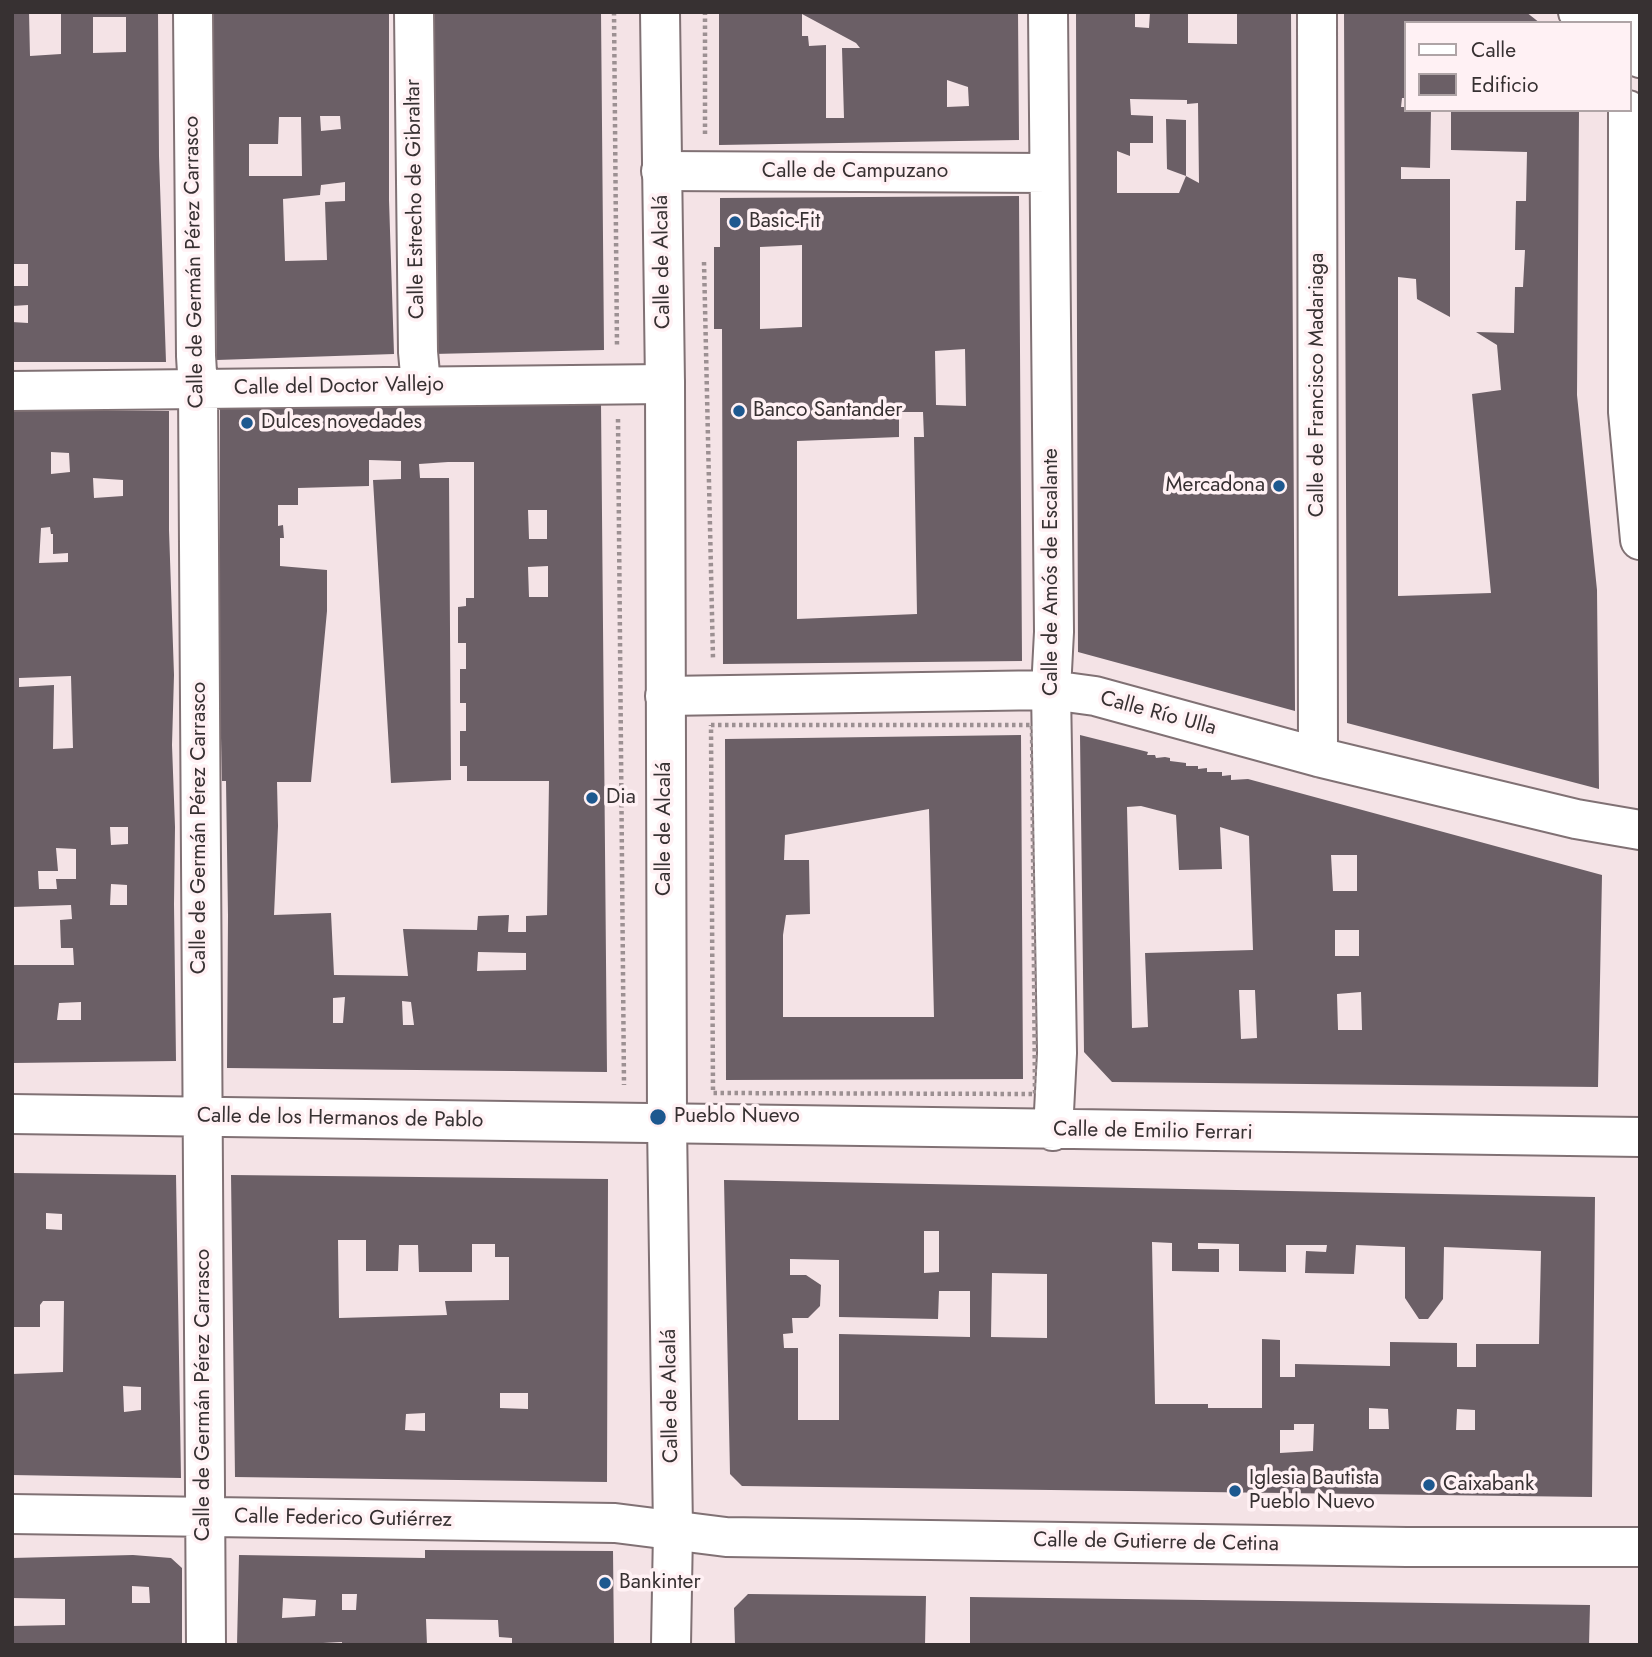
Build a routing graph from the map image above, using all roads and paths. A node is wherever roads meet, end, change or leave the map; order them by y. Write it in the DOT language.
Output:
graph roads {
  1 [pos="193,12"];
  2 [pos="414,12"];
  3 [pos="614,12"];
  4 [pos="660,12"];
  5 [pos="705,12"];
  6 [pos="1048,12"];
  7 [pos="1317,12"];
  8 [pos="1628,112"];
  9 [pos="705,144"];
  10 [pos="661,171"];
  11 [pos="1049,173"];
  12 [pos="704,255"];
  13 [pos="617,336"];
  14 [pos="665,384"];
  15 [pos="421,385"];
  16 [pos="198,389"];
  17 [pos="12,391"];
  18 [pos="618,414"];
  19 [pos="1640,540"];
  20 [pos="713,664"];
  21 [pos="1051,690"];
  22 [pos="665,696"];
  23 [pos="1318,757"];
  24 [pos="1640,830"];
  25 [pos="710,963"];
  26 [pos="625,1085"];
  27 [pos="12,1114"];
  28 [pos="202,1117"];
  29 [pos="667,1124"];
  30 [pos="1053,1131"];
  31 [pos="1640,1138"];
  32 [pos="12,1514"];
  33 [pos="205,1517"];
  34 [pos="673,1530"];
  35 [pos="1640,1547"];
  36 [pos="206,1645"];
  37 [pos="671,1645"];
  1 -- 16 [label="street, Calle de Germán Pérez Carrasco"];
  2 -- 15 [label="street, Calle Estrecho de Gibraltar"];
  3 -- 13 [label="path"];
  4 -- 10 [label="street, Calle de Alcalá"];
  5 -- 9 [label="path"];
  6 -- 11 [label="street, Calle de Amós de Escalante"];
  7 -- 23 [label="street, Calle de Francisco Madariaga"];
  8 -- 19 [label="street"];
  10 -- 11 [label="street, Calle de Campuzano"];
  10 -- 14 [label="street, Calle de Alcalá"];
  11 -- 21 [label="street, Calle de Amós de Escalante"];
  12 -- 20 [label="path"];
  14 -- 15 [label="street, Calle del Doctor Vallejo"];
  14 -- 22 [label="street, Calle de Alcalá"];
  15 -- 16 [label="street, Calle del Doctor Vallejo"];
  16 -- 17 [label="street, Calle del Doctor Vallejo"];
  16 -- 28 [label="street, Calle de Germán Pérez Carrasco"];
  18 -- 26 [label="path"];
  21 -- 22 [label="street, Calle Río Ulla"];
  21 -- 23 [label="street, Calle Río Ulla"];
  21 -- 30 [label="street, Calle de Amós de Escalante"];
  22 -- 29 [label="street, Calle de Alcalá"];
  23 -- 24 [label="street, Calle Río Ulla"];
  25 -- 25 [label="path"];
  27 -- 28 [label="street, Calle de los Hermanos de Pablo"];
  28 -- 29 [label="street, Calle de los Hermanos de Pablo"];
  28 -- 33 [label="street, Calle de Germán Pérez Carrasco"];
  29 -- 30 [label="street, Calle de Emilio Ferrari"];
  29 -- 34 [label="street, Calle de Alcalá"];
  30 -- 31 [label="street, Calle de Emilio Ferrari"];
  32 -- 33 [label="street, Calle Federico Gutiérrez"];
  33 -- 34 [label="street, Calle Federico Gutiérrez"];
  33 -- 36 [label="street, Calle de Germán Pérez Carrasco"];
  34 -- 35 [label="street, Calle de Gutierre de Cetina"];
  34 -- 37 [label="street, Calle de Alcalá"];
}
